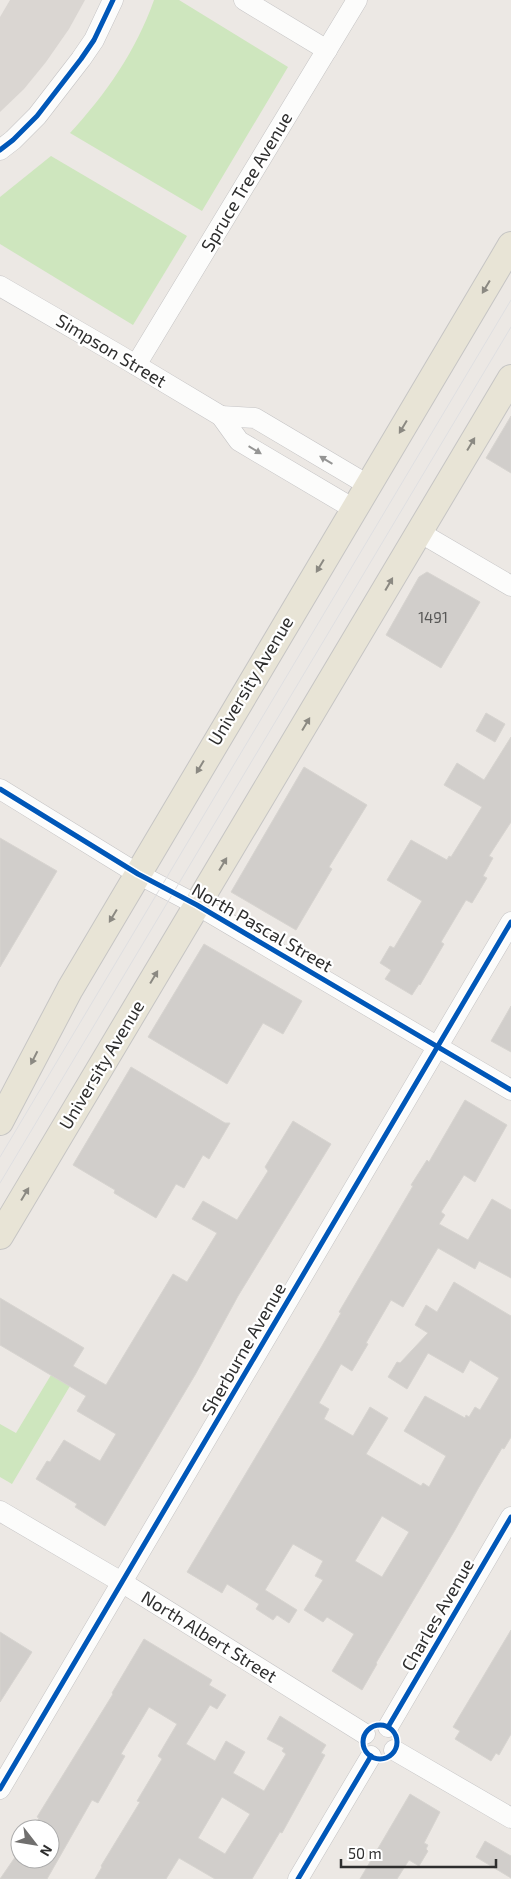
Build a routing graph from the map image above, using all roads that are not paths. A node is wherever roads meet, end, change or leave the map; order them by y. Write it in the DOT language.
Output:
graph roads {
  1 [pos="113,0"];
  2 [pos="244,0"];
  3 [pos="357,0"];
  4 [pos="327,50"];
  5 [pos="0,150"];
  6 [pos="511,245"];
  7 [pos="0,286"];
  8 [pos="136,365"];
  9 [pos="511,378"];
  10 [pos="221,416"];
  11 [pos="368,485"];
  12 [pos="354,509"];
  13 [pos="419,532"];
  14 [pos="511,586"];
  15 [pos="0,789"];
  16 [pos="138,874"];
  17 [pos="197,905"];
  18 [pos="511,922"];
  19 [pos="438,1046"];
  20 [pos="511,1090"];
  21 [pos="0,1122"];
  22 [pos="0,1236"];
  23 [pos="0,1511"];
  24 [pos="511,1517"];
  25 [pos="123,1583"];
  26 [pos="388,1727"];
  27 [pos="365,1734"];
  28 [pos="394,1750"];
  29 [pos="371,1756"];
  30 [pos="0,1789"];
  31 [pos="511,1818"];
  32 [pos="298,1879"];
  1 -- 5 [label="street"];
  2 -- 4 [label="street"];
  3 -- 4 [label="street, Spruce Tree Avenue"];
  4 -- 8 [label="street, Spruce Tree Avenue"];
  6 -- 11 [label="main road, University Avenue, one-way"];
  7 -- 8 [label="street, Simpson Street"];
  8 -- 10 [label="street, Simpson Street"];
  13 -- 9 [label="main road, University Avenue, one-way"];
  11 -- 10 [label="street, Simpson Street, one-way"];
  10 -- 12 [label="street, Simpson Street, one-way"];
  11 -- 12 [label="main road, University Avenue"];
  12 -- 16 [label="main road, University Avenue, one-way"];
  13 -- 14 [label="street"];
  17 -- 13 [label="main road, University Avenue, one-way"];
  15 -- 16 [label="street, North Pascal Street"];
  16 -- 17 [label="street, North Pascal Street"];
  16 -- 21 [label="main road, University Avenue, one-way"];
  17 -- 19 [label="street, North Pascal Street"];
  22 -- 17 [label="main road, University Avenue, one-way"];
  18 -- 19 [label="street, Sherburne Avenue"];
  19 -- 20 [label="street, North Pascal Street"];
  19 -- 25 [label="street, Sherburne Avenue"];
  23 -- 25 [label="street, North Albert Street"];
  24 -- 26 [label="street, Charles Avenue"];
  25 -- 27 [label="street, North Albert Street"];
  25 -- 30 [label="street, Sherburne Avenue"];
  26 -- 27 [label="street"];
  26 -- 28 [label="street"];
  27 -- 29 [label="street"];
  28 -- 29 [label="street"];
  28 -- 31 [label="street"];
  29 -- 32 [label="street"];
}
